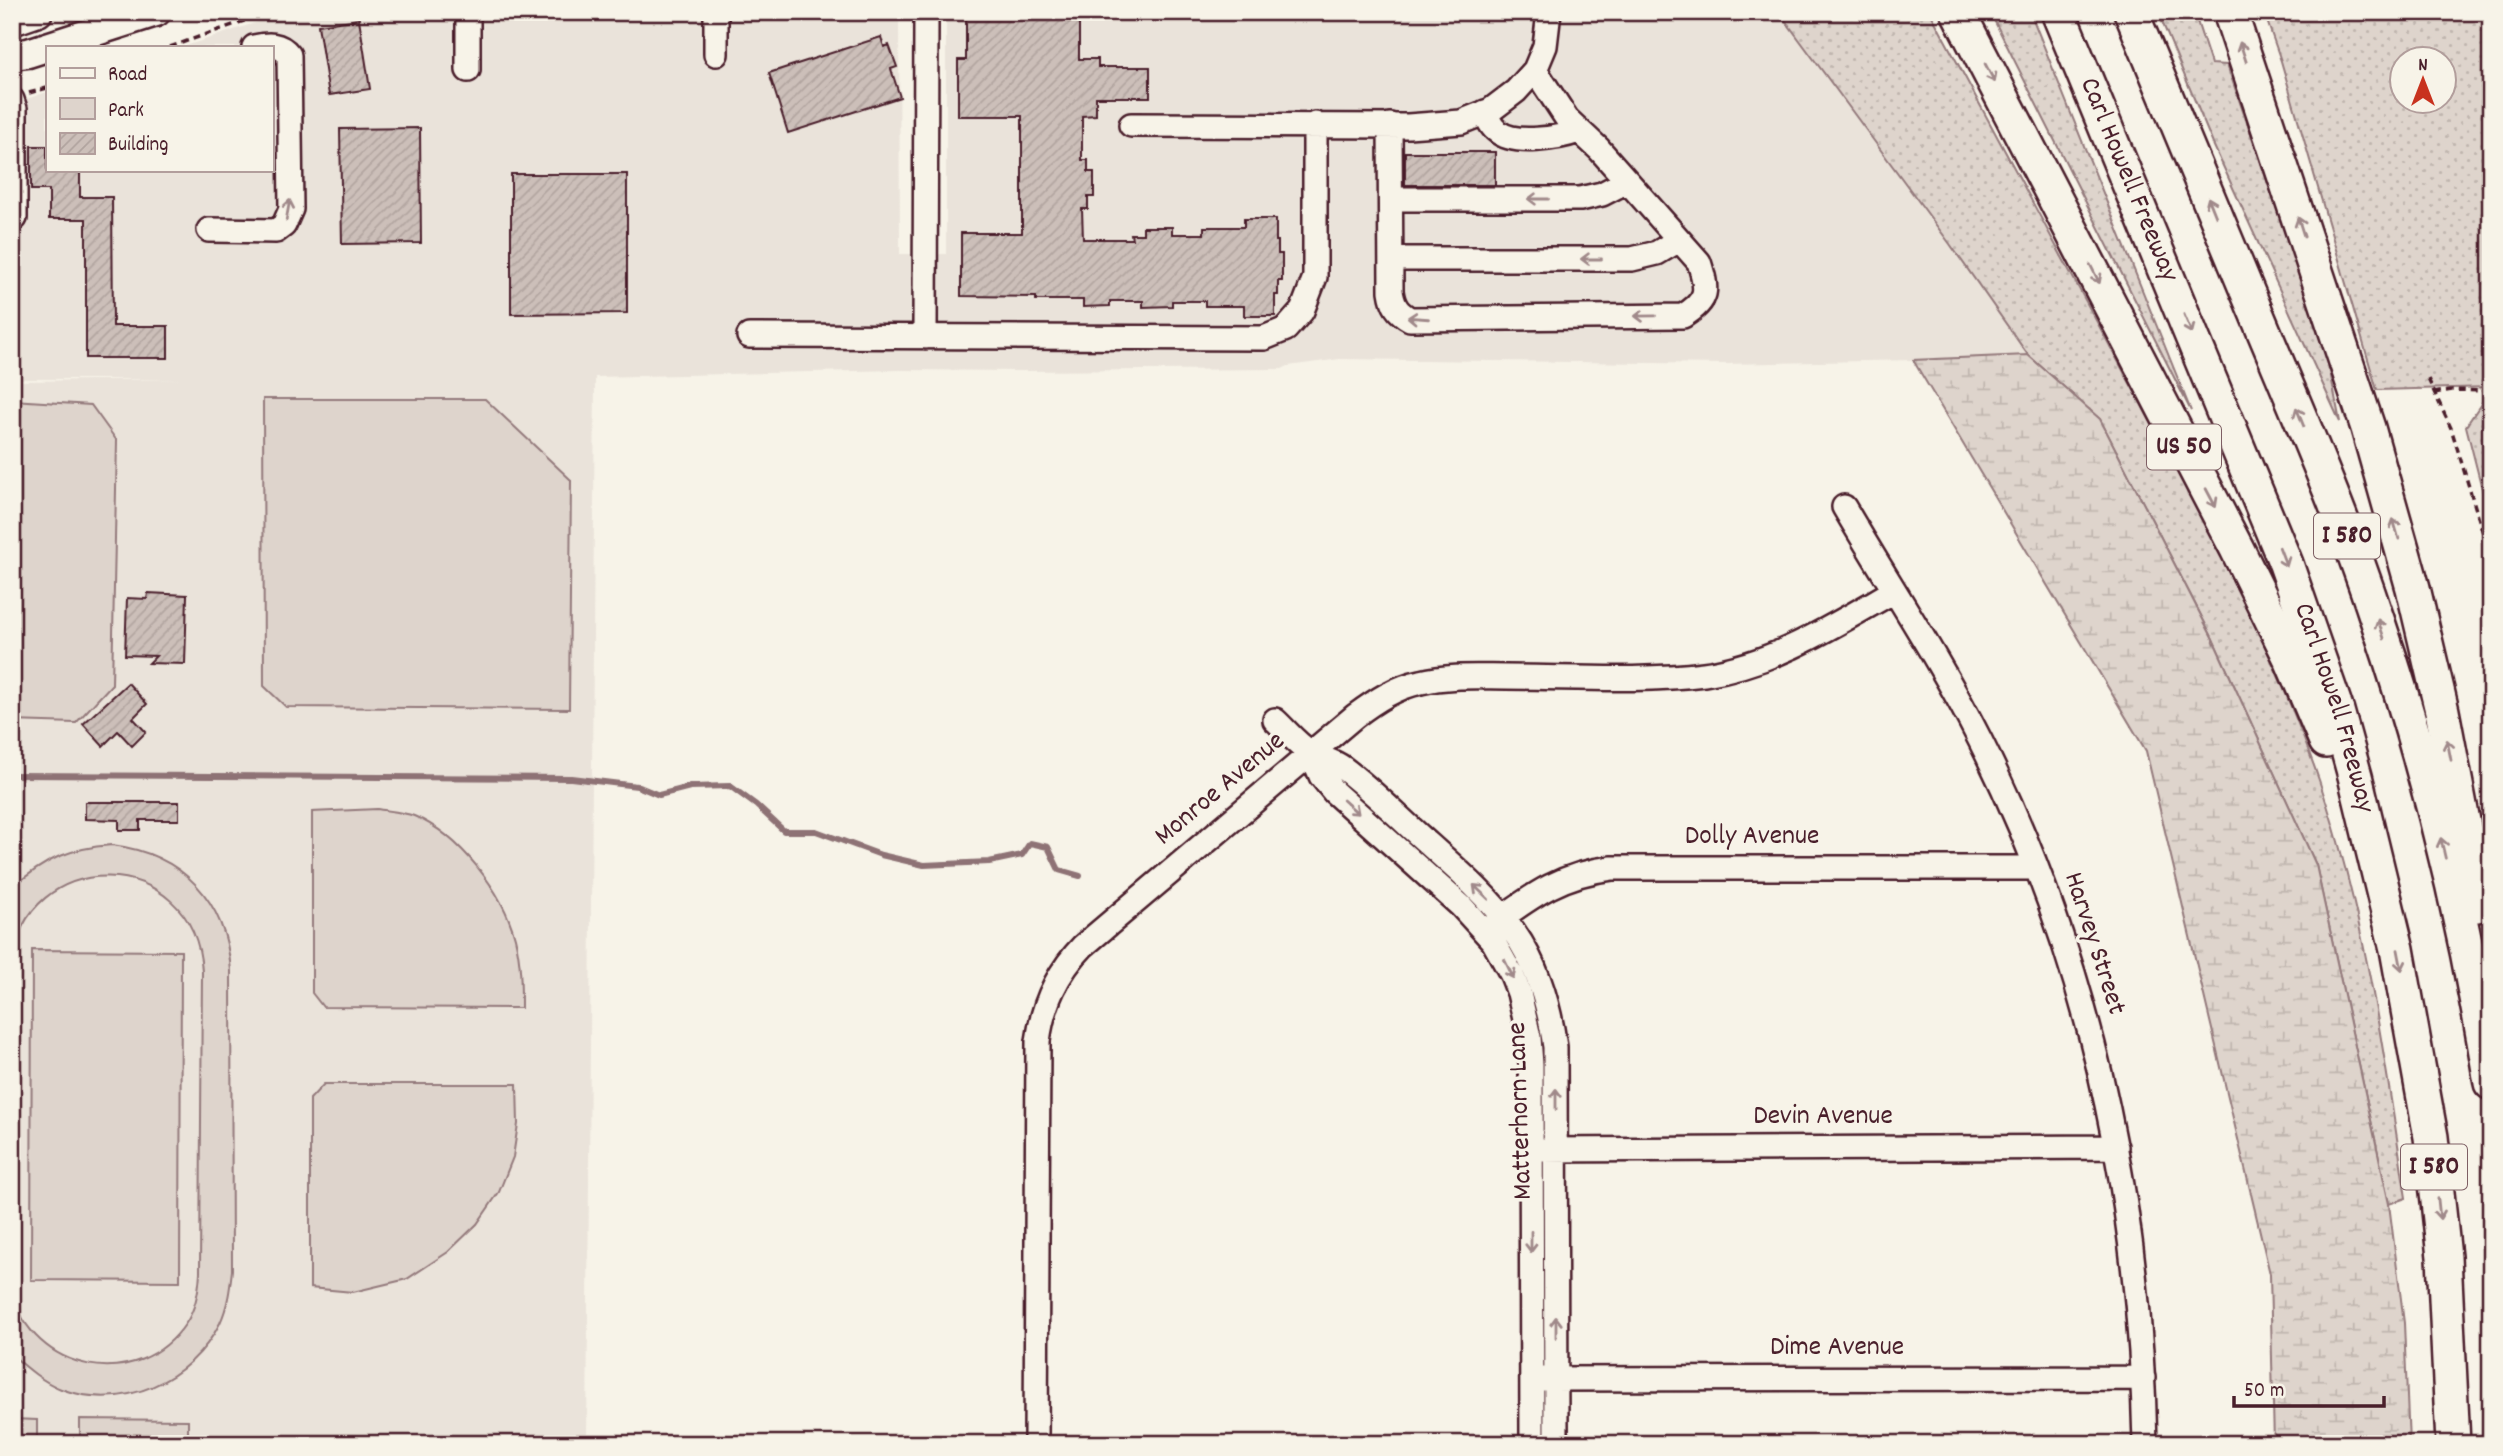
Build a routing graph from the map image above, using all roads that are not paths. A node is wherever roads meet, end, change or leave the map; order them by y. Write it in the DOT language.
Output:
graph roads {
  1 [pos="38,12"];
  2 [pos="156,12"];
  3 [pos="468,12"];
  4 [pos="716,12"];
  5 [pos="926,12"];
  6 [pos="1549,12"];
  7 [pos="1958,12"];
  8 [pos="2059,12"];
  9 [pos="2132,12"];
  10 [pos="2230,12"];
  11 [pos="12,21"];
  12 [pos="51,46"];
  13 [pos="264,46"];
  14 [pos="46,48"];
  15 [pos="716,54"];
  16 [pos="12,55"];
  17 [pos="468,70"];
  18 [pos="1535,70"];
  19 [pos="12,100"];
  20 [pos="1485,113"];
  21 [pos="1131,124"];
  22 [pos="1315,124"];
  23 [pos="1391,125"];
  24 [pos="1579,131"];
  25 [pos="1627,181"];
  26 [pos="1391,199"];
  27 [pos="15,218"];
  28 [pos="209,230"];
  29 [pos="1679,240"];
  30 [pos="1391,259"];
  31 [pos="748,336"];
  32 [pos="925,337"];
  33 [pos="1844,507"];
  34 [pos="1894,592"];
  35 [pos="1275,720"];
  36 [pos="1311,753"];
  37 [pos="2036,868"];
  38 [pos="2385,894"];
  39 [pos="1504,916"];
  40 [pos="1485,930"];
  41 [pos="2491,1011"];
  42 [pos="2491,1083"];
  43 [pos="2116,1147"];
  44 [pos="1556,1149"];
  45 [pos="1531,1150"];
  46 [pos="2143,1378"];
  47 [pos="1556,1379"];
  48 [pos="1532,1380"];
  49 [pos="1036,1444"];
  50 [pos="1532,1444"];
  51 [pos="1556,1444"];
  52 [pos="2146,1444"];
  53 [pos="2453,1444"];
  1 -- 11 [label="main road"];
  2 -- 12 [label="main road"];
  3 -- 17 [label="street"];
  4 -- 15 [label="street"];
  5 -- 32 [label="street"];
  6 -- 18 [label="street"];
  7 -- 38 [label="highway, US 50, one-way"];
  8 -- 38 [label="highway, Carl Howell Freeway / I 580, one-way"];
  42 -- 9 [label="highway, I 580, one-way"];
  41 -- 10 [label="highway, one-way"];
  28 -- 13 [label="street, one-way"];
  14 -- 16 [label="main road"];
  18 -- 20 [label="street"];
  18 -- 24 [label="street"];
  19 -- 27 [label="street"];
  20 -- 23 [label="street"];
  20 -- 24 [label="street"];
  21 -- 22 [label="street"];
  22 -- 23 [label="street"];
  22 -- 32 [label="street"];
  23 -- 26 [label="street"];
  24 -- 25 [label="street"];
  25 -- 26 [label="street, one-way"];
  25 -- 29 [label="street"];
  26 -- 30 [label="street"];
  29 -- 30 [label="street, one-way"];
  29 -- 30 [label="street, one-way"];
  31 -- 32 [label="street"];
  33 -- 34 [label="street, Harvey Street"];
  34 -- 36 [label="street, Monroe Avenue"];
  34 -- 37 [label="street, Harvey Street"];
  35 -- 36 [label="street, Matterhorn Lane"];
  39 -- 36 [label="street, Matterhorn Lane, one-way"];
  36 -- 40 [label="street, Matterhorn Lane, one-way"];
  36 -- 49 [label="street, Monroe Avenue"];
  37 -- 39 [label="street, Dolly Avenue"];
  37 -- 43 [label="street, Harvey Street"];
  38 -- 53 [label="highway, Carl Howell Freeway / I 580, one-way"];
  39 -- 40 [label="street, Dolly Avenue"];
  44 -- 39 [label="street, Matterhorn Lane, one-way"];
  40 -- 45 [label="street, Matterhorn Lane, one-way"];
  43 -- 44 [label="street, Devin Avenue"];
  43 -- 46 [label="street, Harvey Street"];
  44 -- 45 [label="street, Devin Avenue"];
  47 -- 44 [label="street, Matterhorn Lane, one-way"];
  45 -- 48 [label="street, Matterhorn Lane, one-way"];
  46 -- 47 [label="street, Dime Avenue"];
  46 -- 52 [label="street, Harvey Street"];
  47 -- 48 [label="street, Dime Avenue"];
  47 -- 51 [label="street, Matterhorn Lane"];
  48 -- 50 [label="street, Matterhorn Lane"];
}
